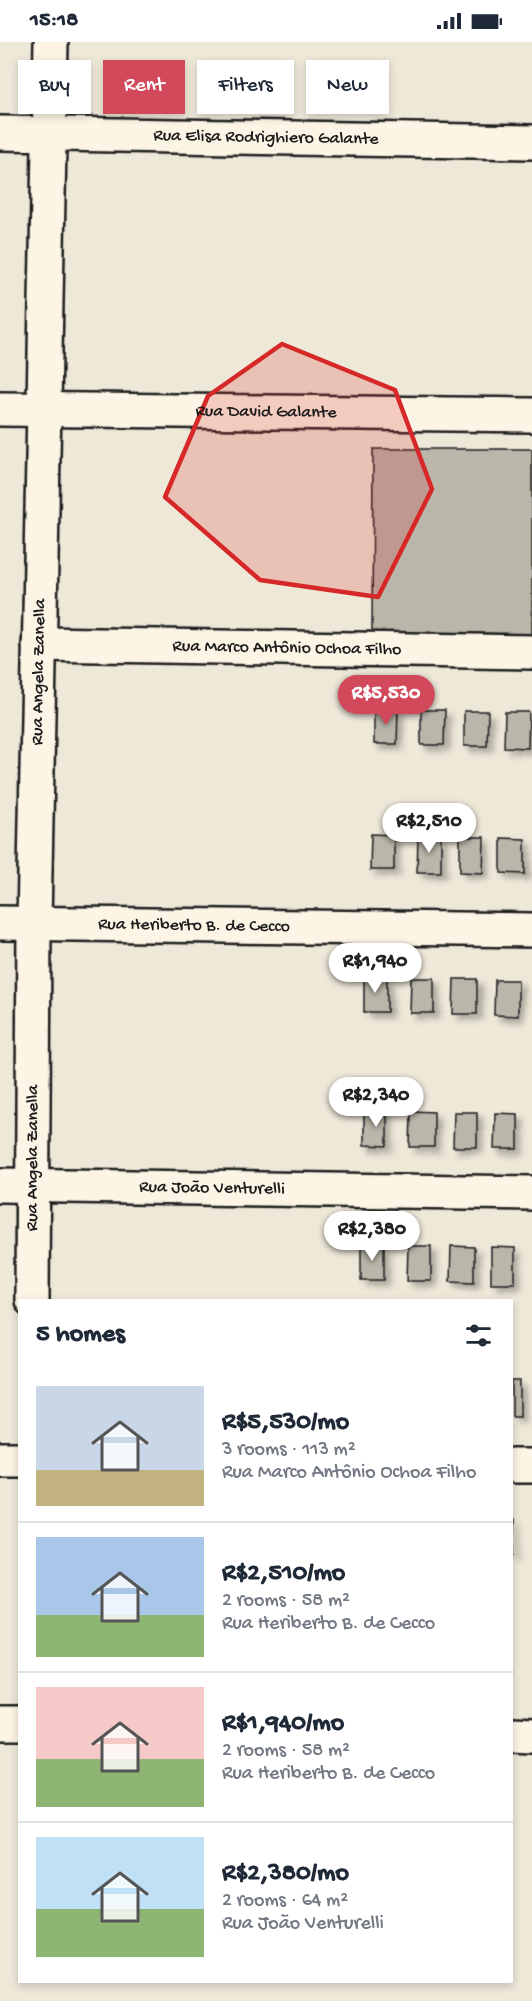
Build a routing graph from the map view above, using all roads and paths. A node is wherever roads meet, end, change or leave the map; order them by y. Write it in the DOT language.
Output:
graph roads {
  1 [pos="51,42"];
  2 [pos="0,133"];
  3 [pos="49,134"];
  4 [pos="532,142"];
  5 [pos="0,408"];
  6 [pos="44,409"];
  7 [pos="532,415"];
  8 [pos="39,644"];
  9 [pos="532,652"];
  10 [pos="0,923"];
  11 [pos="34,924"];
  12 [pos="532,930"];
  13 [pos="0,1185"];
  14 [pos="33,1185"];
  15 [pos="532,1193"];
  16 [pos="32,1299"];
  17 [pos="0,1459"];
  18 [pos="18,1459"];
  19 [pos="513,1466"];
  20 [pos="532,1466"];
  21 [pos="0,1723"];
  22 [pos="18,1723"];
  23 [pos="513,1734"];
  24 [pos="532,1735"];
  1 -- 3 [label="street, Rua Angela Zanella"];
  2 -- 3 [label="street, Rua Elisa Rodrighiero Galante"];
  3 -- 4 [label="street, Rua Elisa Rodrighiero Galante"];
  3 -- 6 [label="street, Rua Angela Zanella"];
  5 -- 6 [label="street, Rua David Galante"];
  6 -- 7 [label="street, Rua David Galante"];
  6 -- 8 [label="street, Rua Angela Zanella"];
  8 -- 9 [label="street, Rua Marco Antônio Ochoa Filho"];
  8 -- 11 [label="street, Rua Angela Zanella"];
  10 -- 11 [label="street, Rua Heriberto B. de Cecco"];
  11 -- 12 [label="street, Rua Heriberto B. de Cecco"];
  11 -- 14 [label="street, Rua Angela Zanella"];
  13 -- 14 [label="street, Rua João Venturelli"];
  14 -- 15 [label="street, Rua João Venturelli"];
  14 -- 16 [label="street, Rua Angela Zanella"];
  17 -- 18 [label="street"];
  19 -- 20 [label="street"];
  21 -- 22 [label="street"];
  23 -- 24 [label="street"];
}
